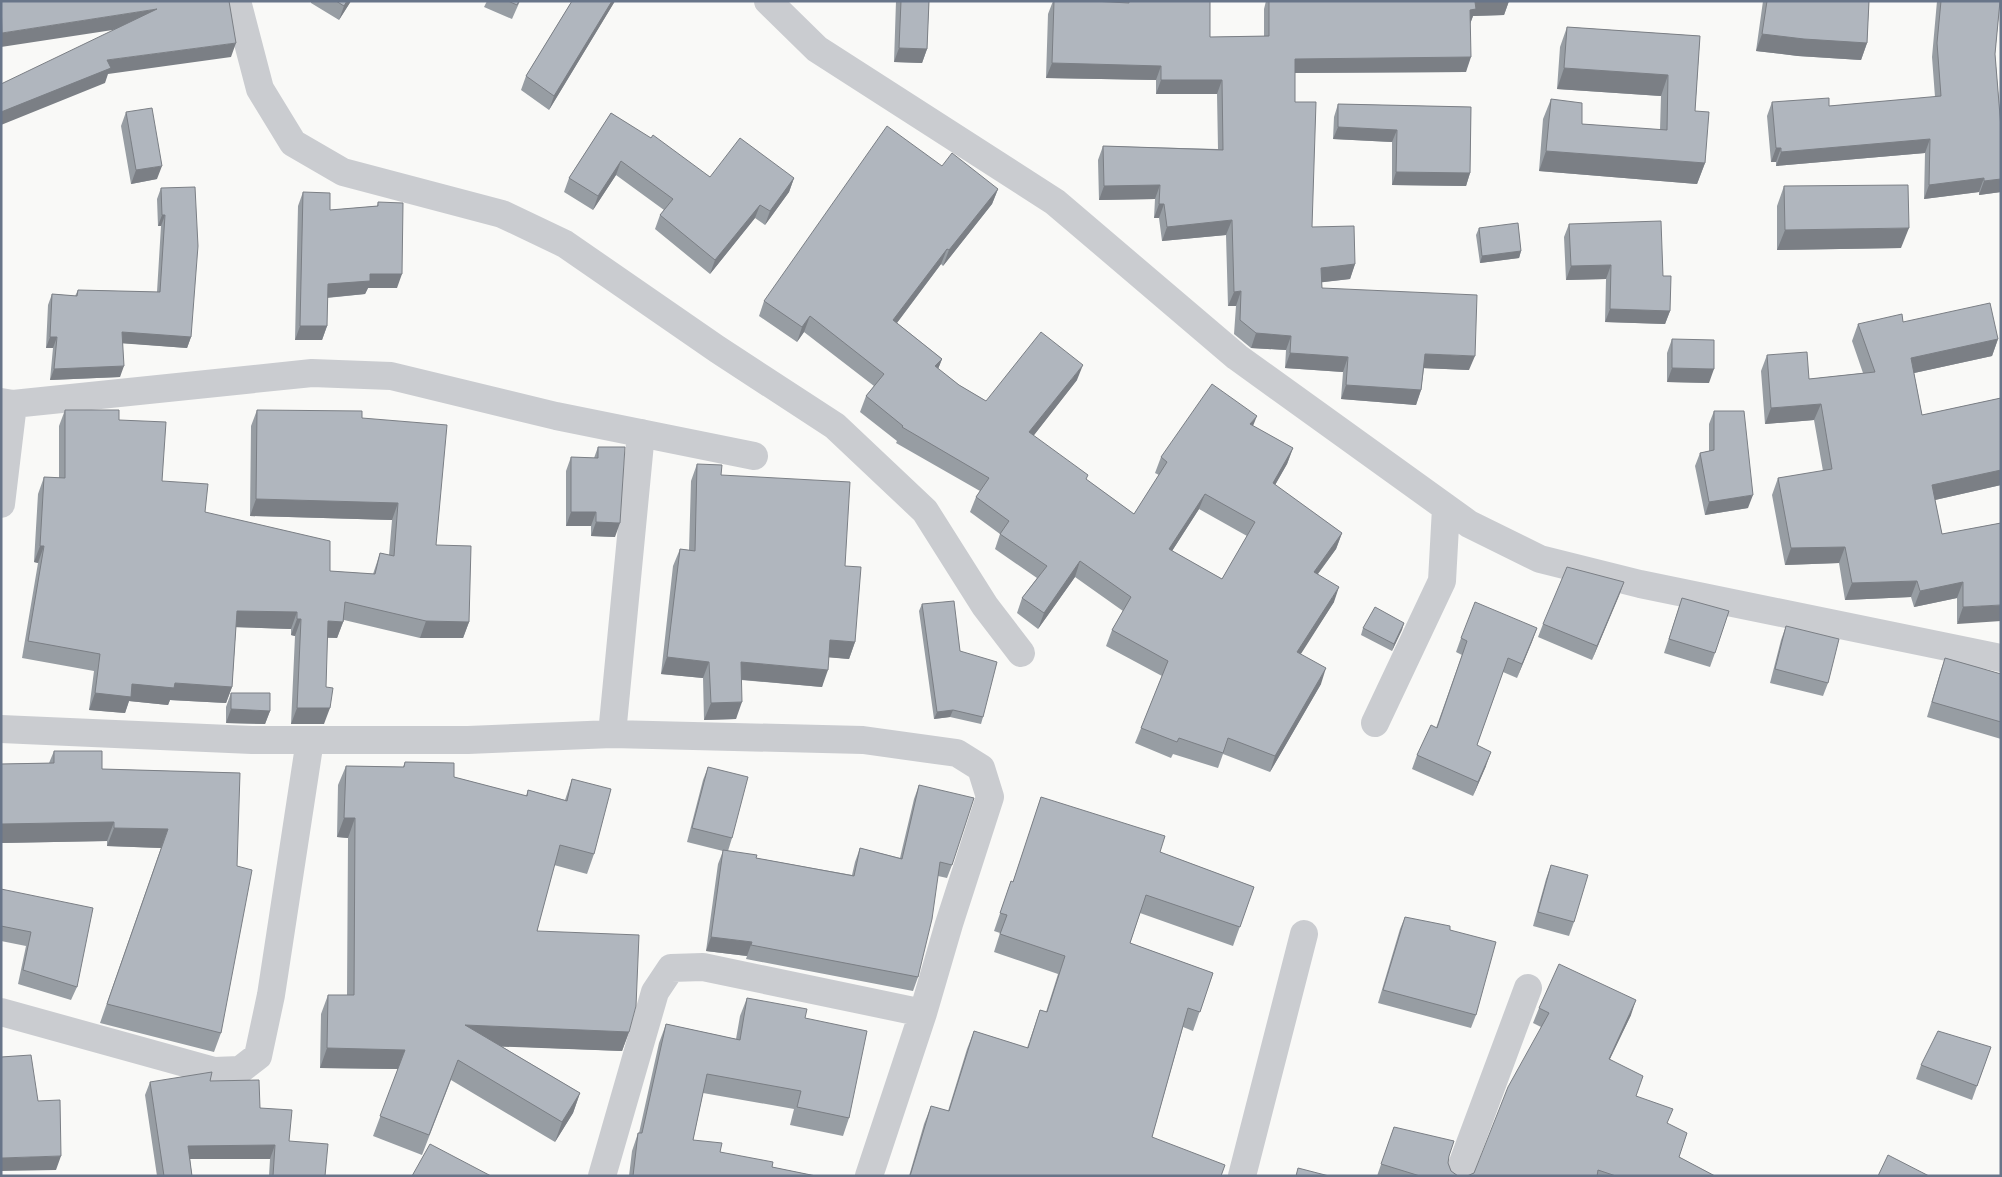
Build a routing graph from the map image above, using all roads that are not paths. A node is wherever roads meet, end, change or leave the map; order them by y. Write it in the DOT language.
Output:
graph roads {
  1 [pos="237,1"];
  2 [pos="768,1"];
  3 [pos="7,403"];
  4 [pos="641,433"];
  5 [pos="754,456"];
  6 [pos="1,504"];
  7 [pos="1446,508"];
  8 [pos="1022,653"];
  9 [pos="2001,658"];
  10 [pos="1376,723"];
  11 [pos="1,729"];
  12 [pos="612,734"];
  13 [pos="310,740"];
  14 [pos="1304,934"];
  15 [pos="1528,988"];
  16 [pos="1,1012"];
  17 [pos="923,1013"];
  18 [pos="602,1176"];
  19 [pos="869,1176"];
  20 [pos="1242,1176"];
  21 [pos="1458,1176"];
  1 -- 8 [label="street"];
  2 -- 7 [label="street"];
  3 -- 4 [label="street"];
  3 -- 6 [label="street"];
  4 -- 5 [label="street"];
  4 -- 12 [label="street"];
  7 -- 9 [label="street"];
  7 -- 10 [label="street"];
  11 -- 13 [label="street"];
  12 -- 13 [label="street"];
  12 -- 17 [label="street"];
  13 -- 16 [label="street"];
  14 -- 20 [label="street"];
  15 -- 21 [label="street"];
  17 -- 18 [label="street"];
  17 -- 19 [label="street"];
}
